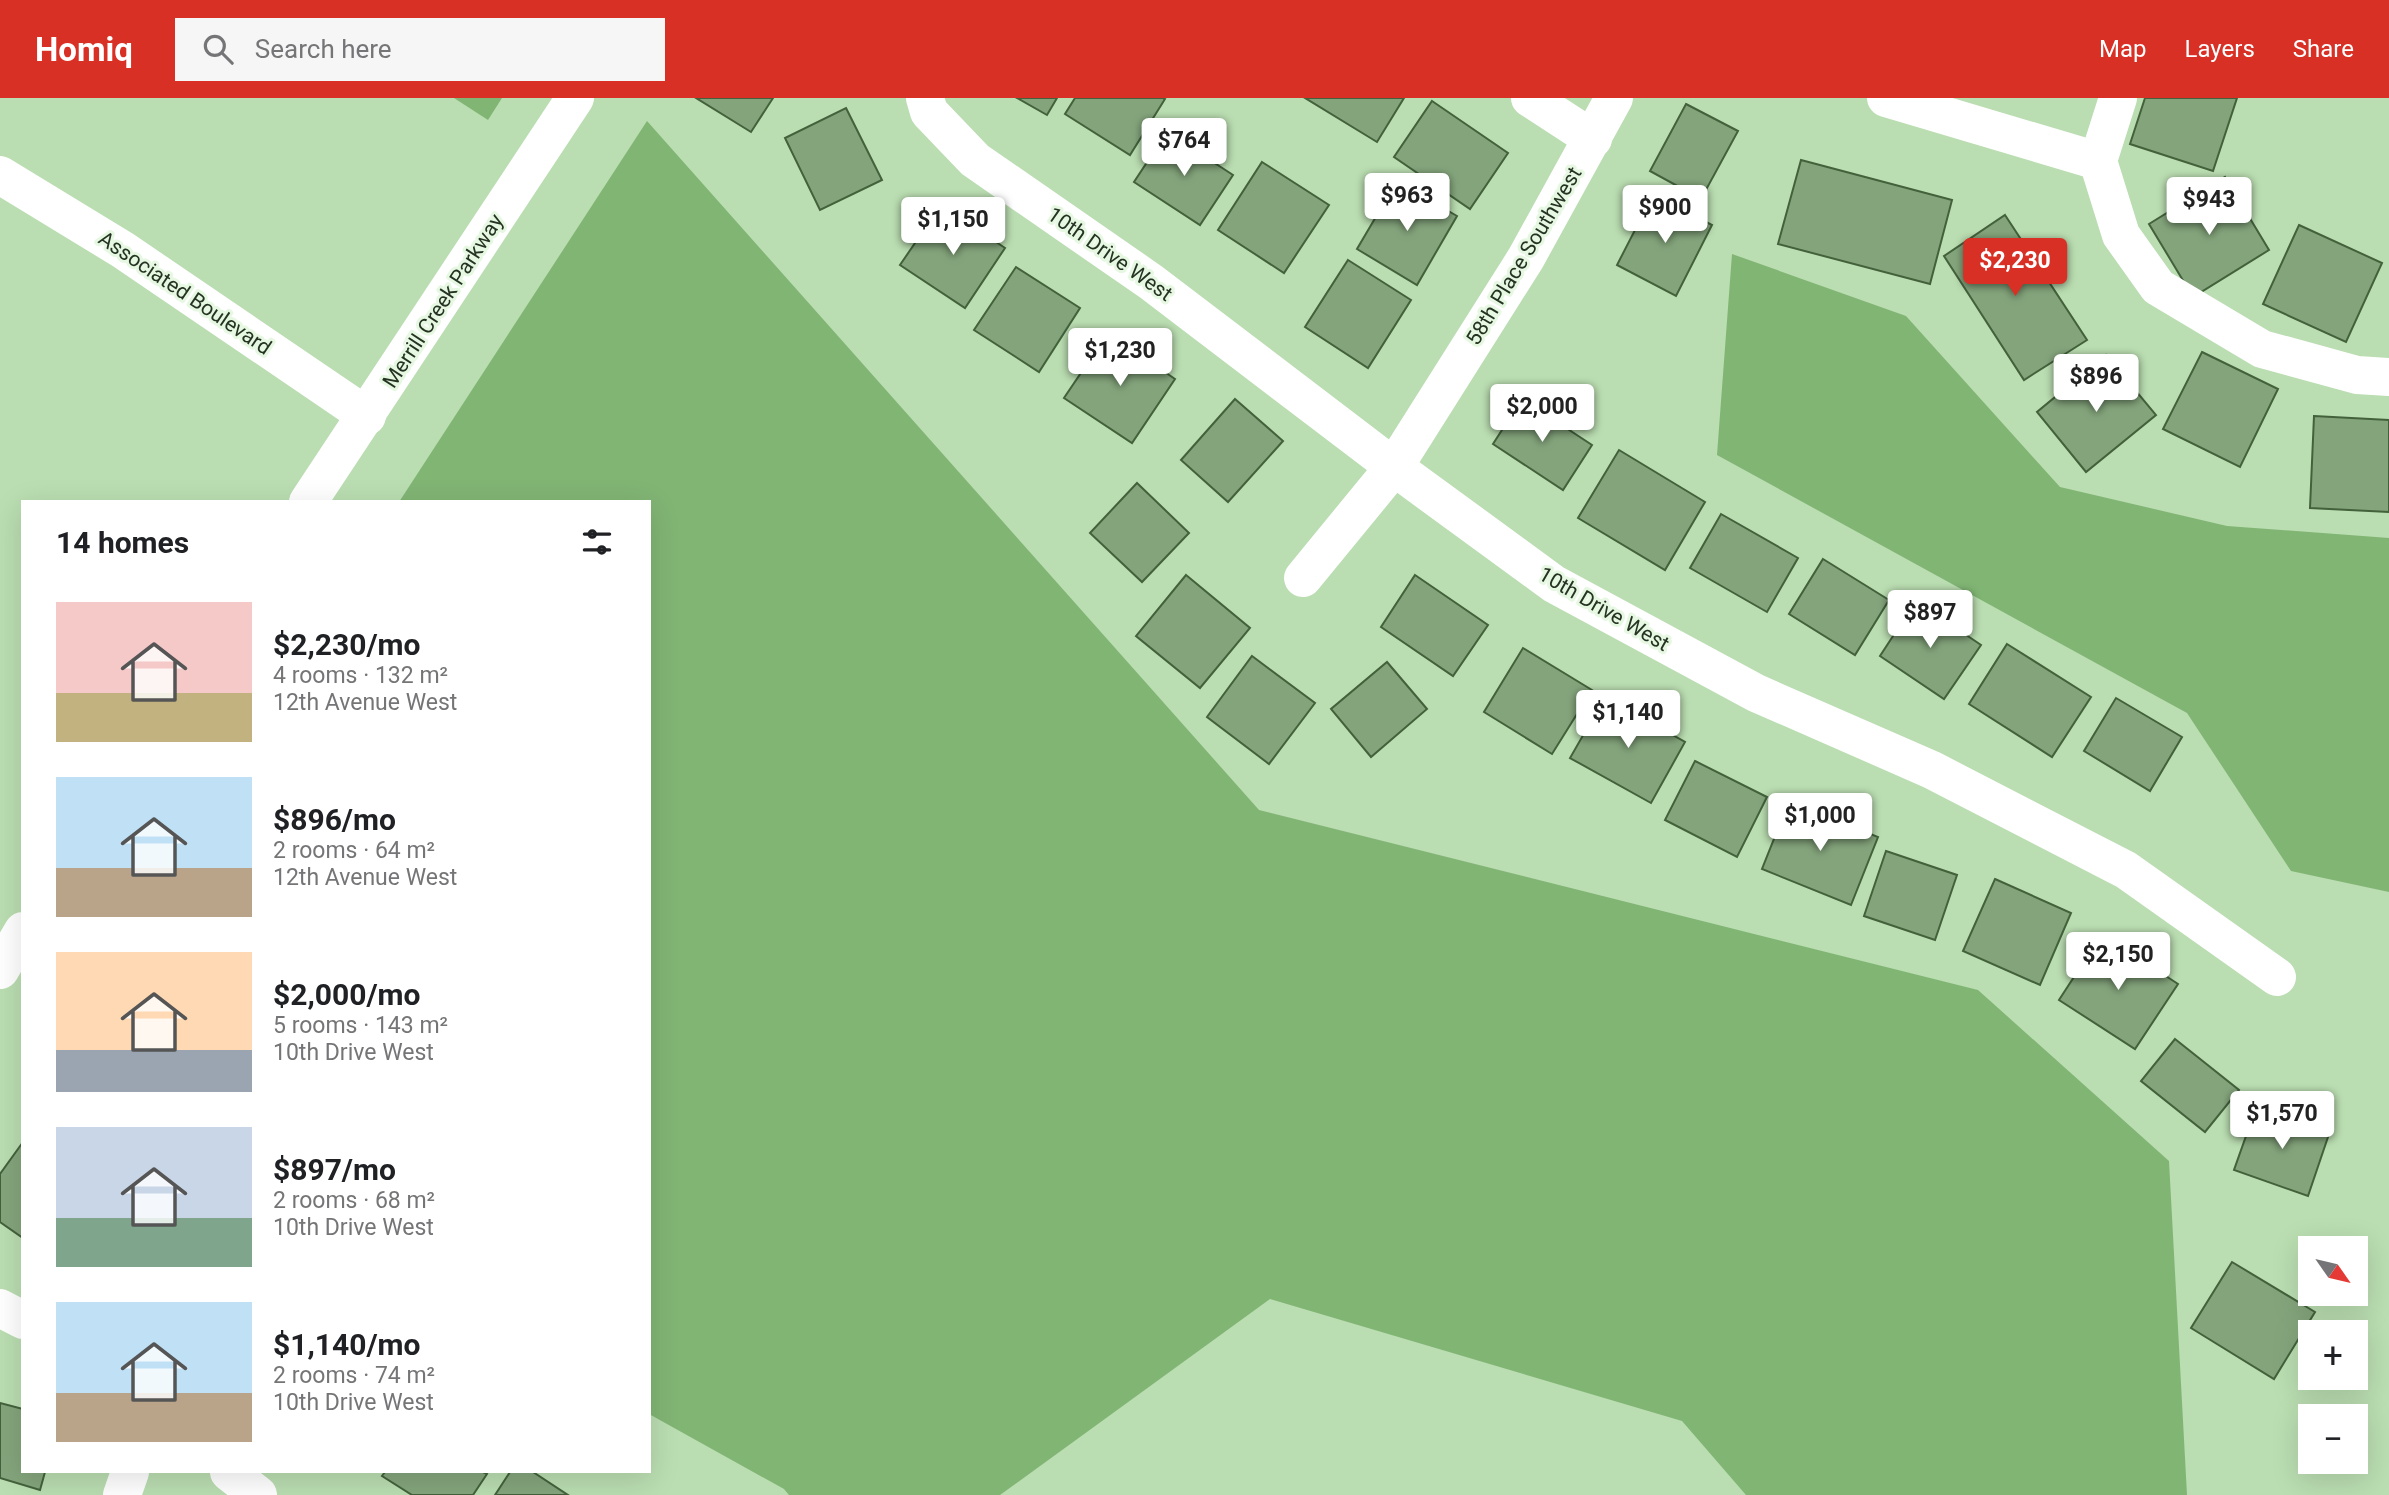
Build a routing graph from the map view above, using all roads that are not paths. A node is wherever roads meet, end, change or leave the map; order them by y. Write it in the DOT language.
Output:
graph roads {
  1 [pos="575,98"];
  2 [pos="925,98"];
  3 [pos="1530,98"];
  4 [pos="1614,98"];
  5 [pos="1886,98"];
  6 [pos="2118,98"];
  7 [pos="1593,139"];
  8 [pos="2098,161"];
  9 [pos="0,175"];
  10 [pos="2389,377"];
  11 [pos="367,416"];
  12 [pos="1394,467"];
  13 [pos="310,500"];
  14 [pos="1303,578"];
  15 [pos="21,934"];
  16 [pos="0,970"];
  17 [pos="2277,977"];
  18 [pos="0,1308"];
  19 [pos="21,1319"];
  20 [pos="130,1473"];
  21 [pos="230,1473"];
  22 [pos="122,1495"];
  23 [pos="258,1495"];
  1 -- 11 [label="street, Merrill Creek Parkway"];
  2 -- 12 [label="street, 10th Drive West"];
  3 -- 7 [label="street"];
  4 -- 7 [label="street, 58th Place Southwest"];
  5 -- 8 [label="street"];
  6 -- 8 [label="street"];
  7 -- 12 [label="street, 58th Place Southwest"];
  8 -- 10 [label="street"];
  9 -- 11 [label="street, Associated Boulevard"];
  11 -- 13 [label="street, Merrill Creek Parkway"];
  12 -- 14 [label="street, 58th Place Southwest"];
  12 -- 17 [label="street, 10th Drive West"];
  15 -- 16 [label="street"];
  18 -- 19 [label="street"];
  20 -- 22 [label="street"];
  21 -- 23 [label="street"];
}
